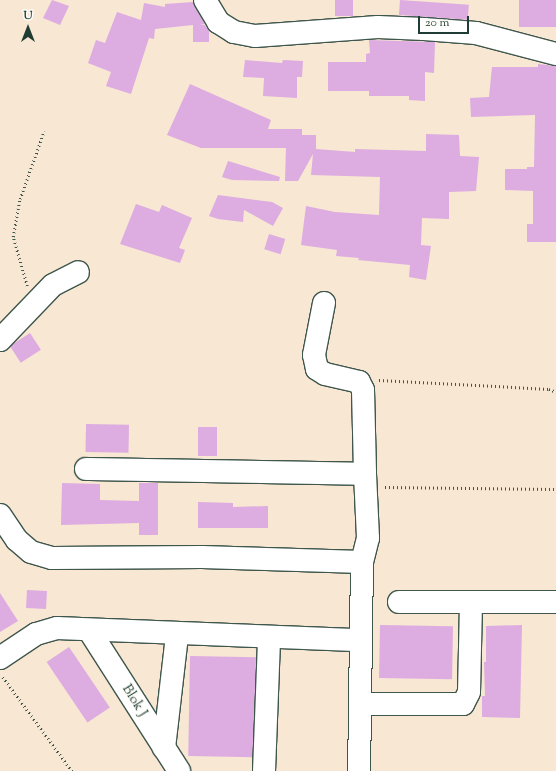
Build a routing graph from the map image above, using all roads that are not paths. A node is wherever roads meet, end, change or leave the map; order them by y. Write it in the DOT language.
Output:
graph roads {
  1 [pos="205,0"];
  2 [pos="556,54"];
  3 [pos="78,272"];
  4 [pos="324,304"];
  5 [pos="0,340"];
  6 [pos="86,469"];
  7 [pos="365,480"];
  8 [pos="0,514"];
  9 [pos="362,562"];
  10 [pos="399,602"];
  11 [pos="471,602"];
  12 [pos="556,602"];
  13 [pos="89,630"];
  14 [pos="177,635"];
  15 [pos="269,638"];
  16 [pos="360,640"];
  17 [pos="0,658"];
  18 [pos="360,704"];
  19 [pos="164,748"];
  20 [pos="179,771"];
  21 [pos="264,771"];
  22 [pos="359,771"];
  1 -- 2 [label="street"];
  3 -- 5 [label="street"];
  4 -- 7 [label="street"];
  6 -- 7 [label="street"];
  7 -- 9 [label="street"];
  8 -- 9 [label="street"];
  9 -- 16 [label="street"];
  10 -- 11 [label="street"];
  11 -- 12 [label="street"];
  11 -- 18 [label="street"];
  13 -- 14 [label="street"];
  13 -- 17 [label="street"];
  13 -- 19 [label="street, Blok J"];
  14 -- 15 [label="street"];
  14 -- 19 [label="street"];
  15 -- 16 [label="street"];
  15 -- 21 [label="street"];
  16 -- 18 [label="street"];
  18 -- 22 [label="street"];
  19 -- 20 [label="street, Blok J"];
}
